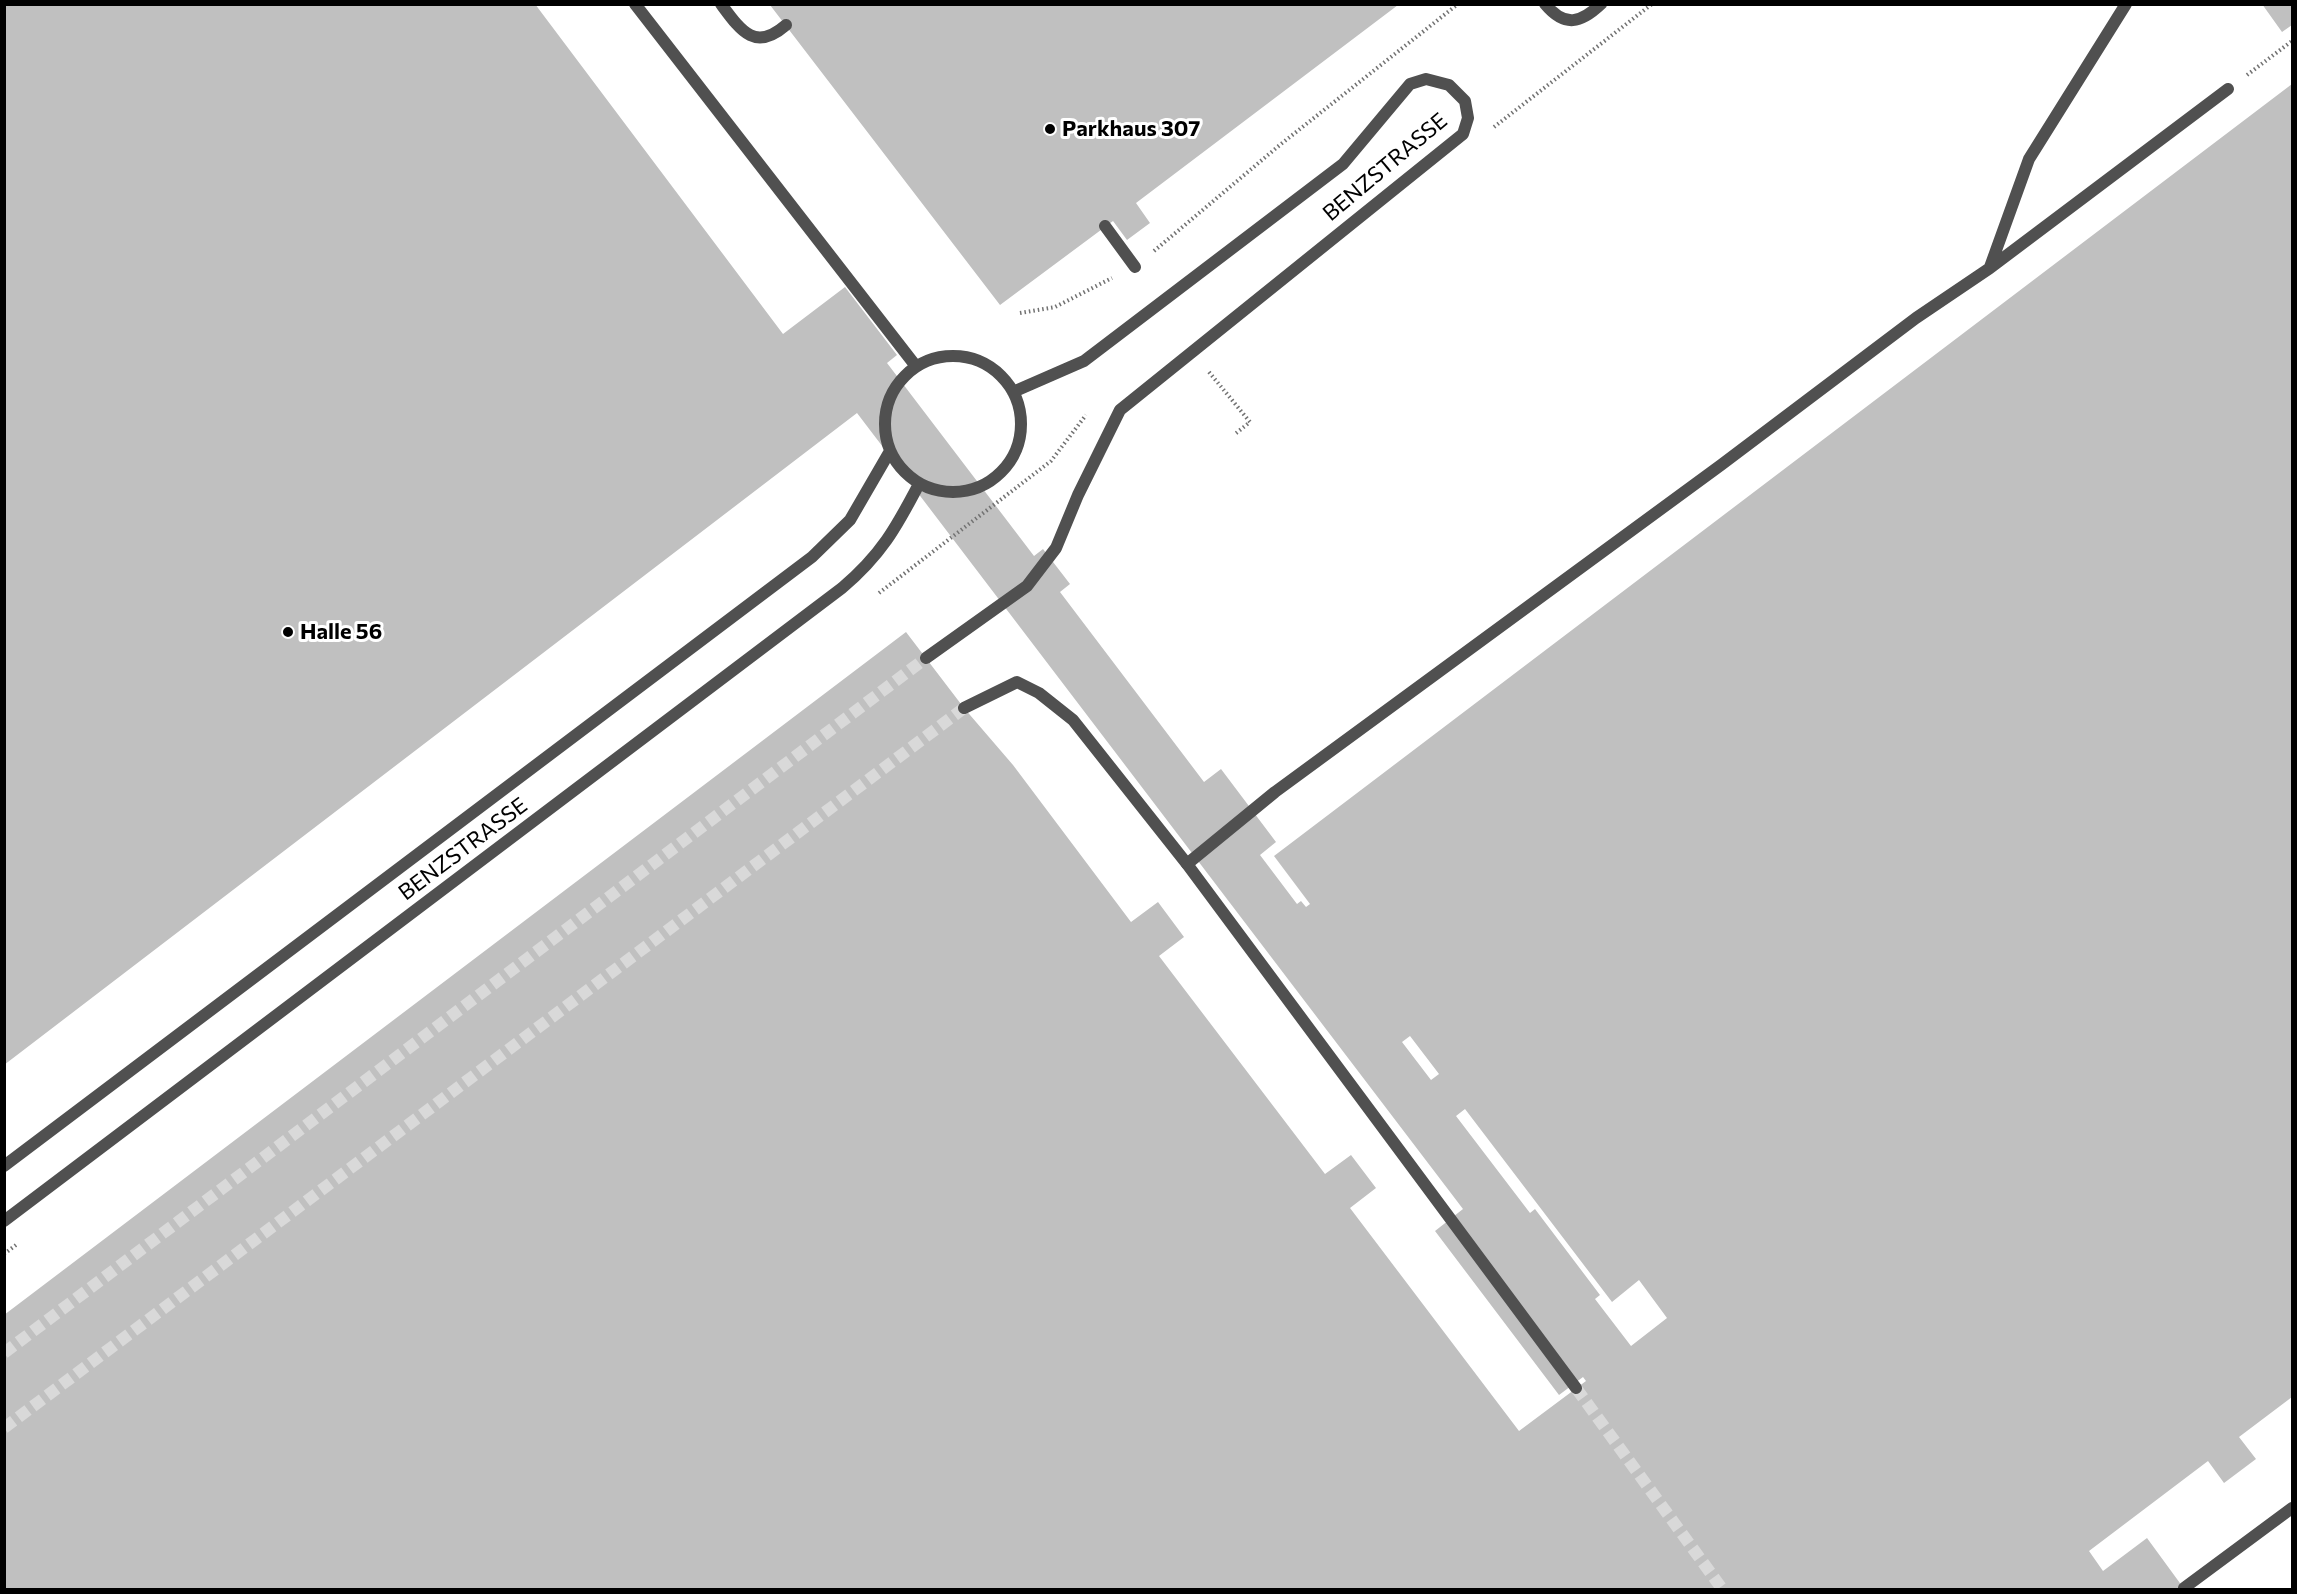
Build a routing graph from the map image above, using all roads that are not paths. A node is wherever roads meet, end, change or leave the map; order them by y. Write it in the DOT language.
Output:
graph roads {
  1 [pos="635,4"];
  2 [pos="721,4"];
  3 [pos="1545,4"];
  4 [pos="1601,4"];
  5 [pos="2126,4"];
  6 [pos="786,25"];
  7 [pos="2228,89"];
  8 [pos="1105,226"];
  9 [pos="1135,267"];
  10 [pos="1990,268"];
  11 [pos="915,365"];
  12 [pos="1013,392"];
  13 [pos="890,451"];
  14 [pos="919,484"];
  15 [pos="926,658"];
  16 [pos="964,708"];
  17 [pos="1186,864"];
  18 [pos="4,1166"];
  19 [pos="4,1221"];
  20 [pos="1576,1388"];
  21 [pos="2292,1508"];
  22 [pos="2184,1588"];
  1 -- 11 [label="street"];
  2 -- 6 [label="street"];
  3 -- 4 [label="street"];
  5 -- 10 [label="street"];
  7 -- 10 [label="street"];
  8 -- 9 [label="street"];
  10 -- 17 [label="street"];
  11 -- 12 [label="street"];
  11 -- 13 [label="street"];
  12 -- 14 [label="street"];
  12 -- 15 [label="street, BENZSTRASSE"];
  13 -- 14 [label="street"];
  13 -- 18 [label="street"];
  14 -- 19 [label="street, BENZSTRASSE"];
  16 -- 17 [label="street"];
  17 -- 20 [label="street"];
  21 -- 22 [label="street"];
}
